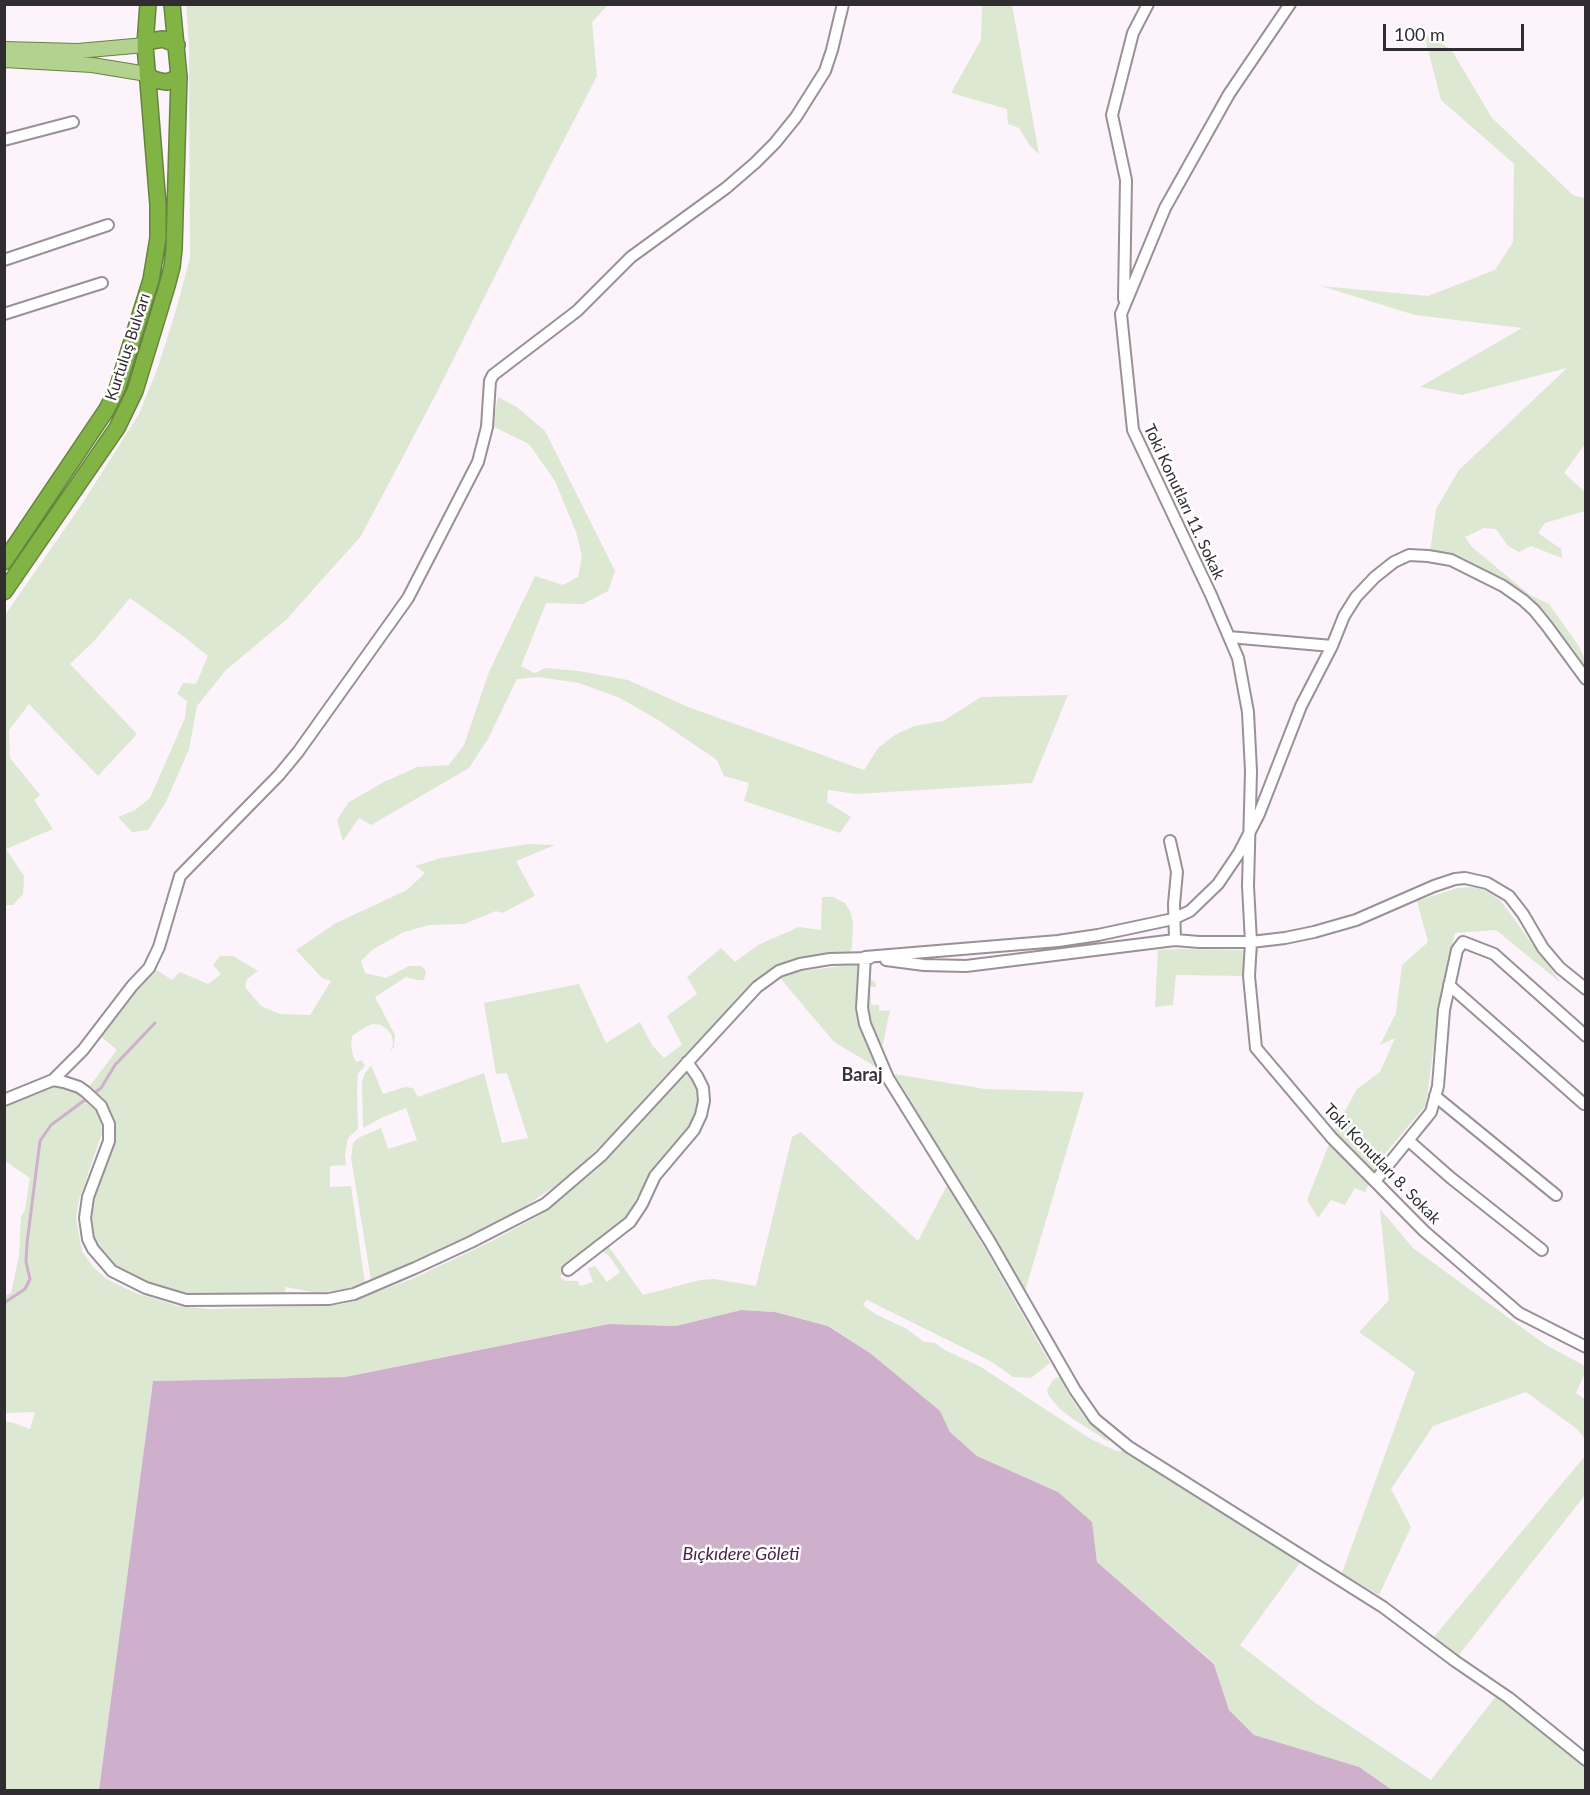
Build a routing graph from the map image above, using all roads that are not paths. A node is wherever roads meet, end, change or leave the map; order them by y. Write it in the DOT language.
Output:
graph roads {
  1 [pos="148,4"];
  2 [pos="172,4"];
  3 [pos="843,4"];
  4 [pos="1148,4"];
  5 [pos="1290,4"];
  6 [pos="146,45"];
  7 [pos="177,45"];
  8 [pos="4,49"];
  9 [pos="4,60"];
  10 [pos="147,74"];
  11 [pos="179,77"];
  12 [pos="73,122"];
  13 [pos="4,140"];
  14 [pos="108,225"];
  15 [pos="4,260"];
  16 [pos="102,283"];
  17 [pos="1124,305"];
  18 [pos="4,314"];
  19 [pos="4,562"];
  20 [pos="4,592"];
  21 [pos="1229,637"];
  22 [pos="1332,646"];
  23 [pos="1586,679"];
  24 [pos="1249,833"];
  25 [pos="1170,841"];
  26 [pos="1173,919"];
  27 [pos="1175,940"];
  28 [pos="1251,942"];
  29 [pos="865,957"];
  30 [pos="1449,985"];
  31 [pos="1586,989"];
  32 [pos="1586,1036"];
  33 [pos="687,1062"];
  34 [pos="52,1080"];
  35 [pos="1435,1096"];
  36 [pos="4,1100"];
  37 [pos="1584,1104"];
  38 [pos="1409,1141"];
  39 [pos="1375,1181"];
  40 [pos="1556,1195"];
  41 [pos="1542,1250"];
  42 [pos="568,1270"];
  43 [pos="1586,1347"];
  44 [pos="1586,1760"];
  1 -- 6 [label="highway"];
  2 -- 7 [label="highway"];
  3 -- 34 [label="street"];
  4 -- 17 [label="street"];
  5 -- 17 [label="street, Toki Konutları 11. Sokak"];
  6 -- 7 [label="highway"];
  6 -- 8 [label="main road"];
  6 -- 10 [label="highway"];
  7 -- 11 [label="highway"];
  9 -- 10 [label="main road"];
  10 -- 11 [label="highway"];
  10 -- 19 [label="highway, Kurtuluş Bulvarı"];
  11 -- 20 [label="highway, Kurtuluş Bulvarı"];
  12 -- 13 [label="street"];
  14 -- 15 [label="street"];
  16 -- 18 [label="street"];
  17 -- 21 [label="street, Toki Konutları 11. Sokak"];
  21 -- 22 [label="street"];
  21 -- 24 [label="street, Toki Konutları 11. Sokak"];
  22 -- 23 [label="street"];
  22 -- 24 [label="street"];
  24 -- 26 [label="street"];
  24 -- 28 [label="street, Toki Konutları 11. Sokak"];
  25 -- 26 [label="street"];
  26 -- 27 [label="street"];
  26 -- 29 [label="street"];
  27 -- 28 [label="street"];
  27 -- 29 [label="street"];
  28 -- 31 [label="street"];
  28 -- 39 [label="street, Toki Konutları 8. Sokak"];
  29 -- 33 [label="street"];
  29 -- 44 [label="street"];
  30 -- 32 [label="street"];
  30 -- 35 [label="street"];
  30 -- 37 [label="street"];
  33 -- 34 [label="street"];
  33 -- 42 [label="street"];
  34 -- 36 [label="street"];
  35 -- 38 [label="street"];
  35 -- 40 [label="street"];
  38 -- 39 [label="street"];
  38 -- 41 [label="street"];
  39 -- 43 [label="street, Toki Konutları 8. Sokak"];
}
